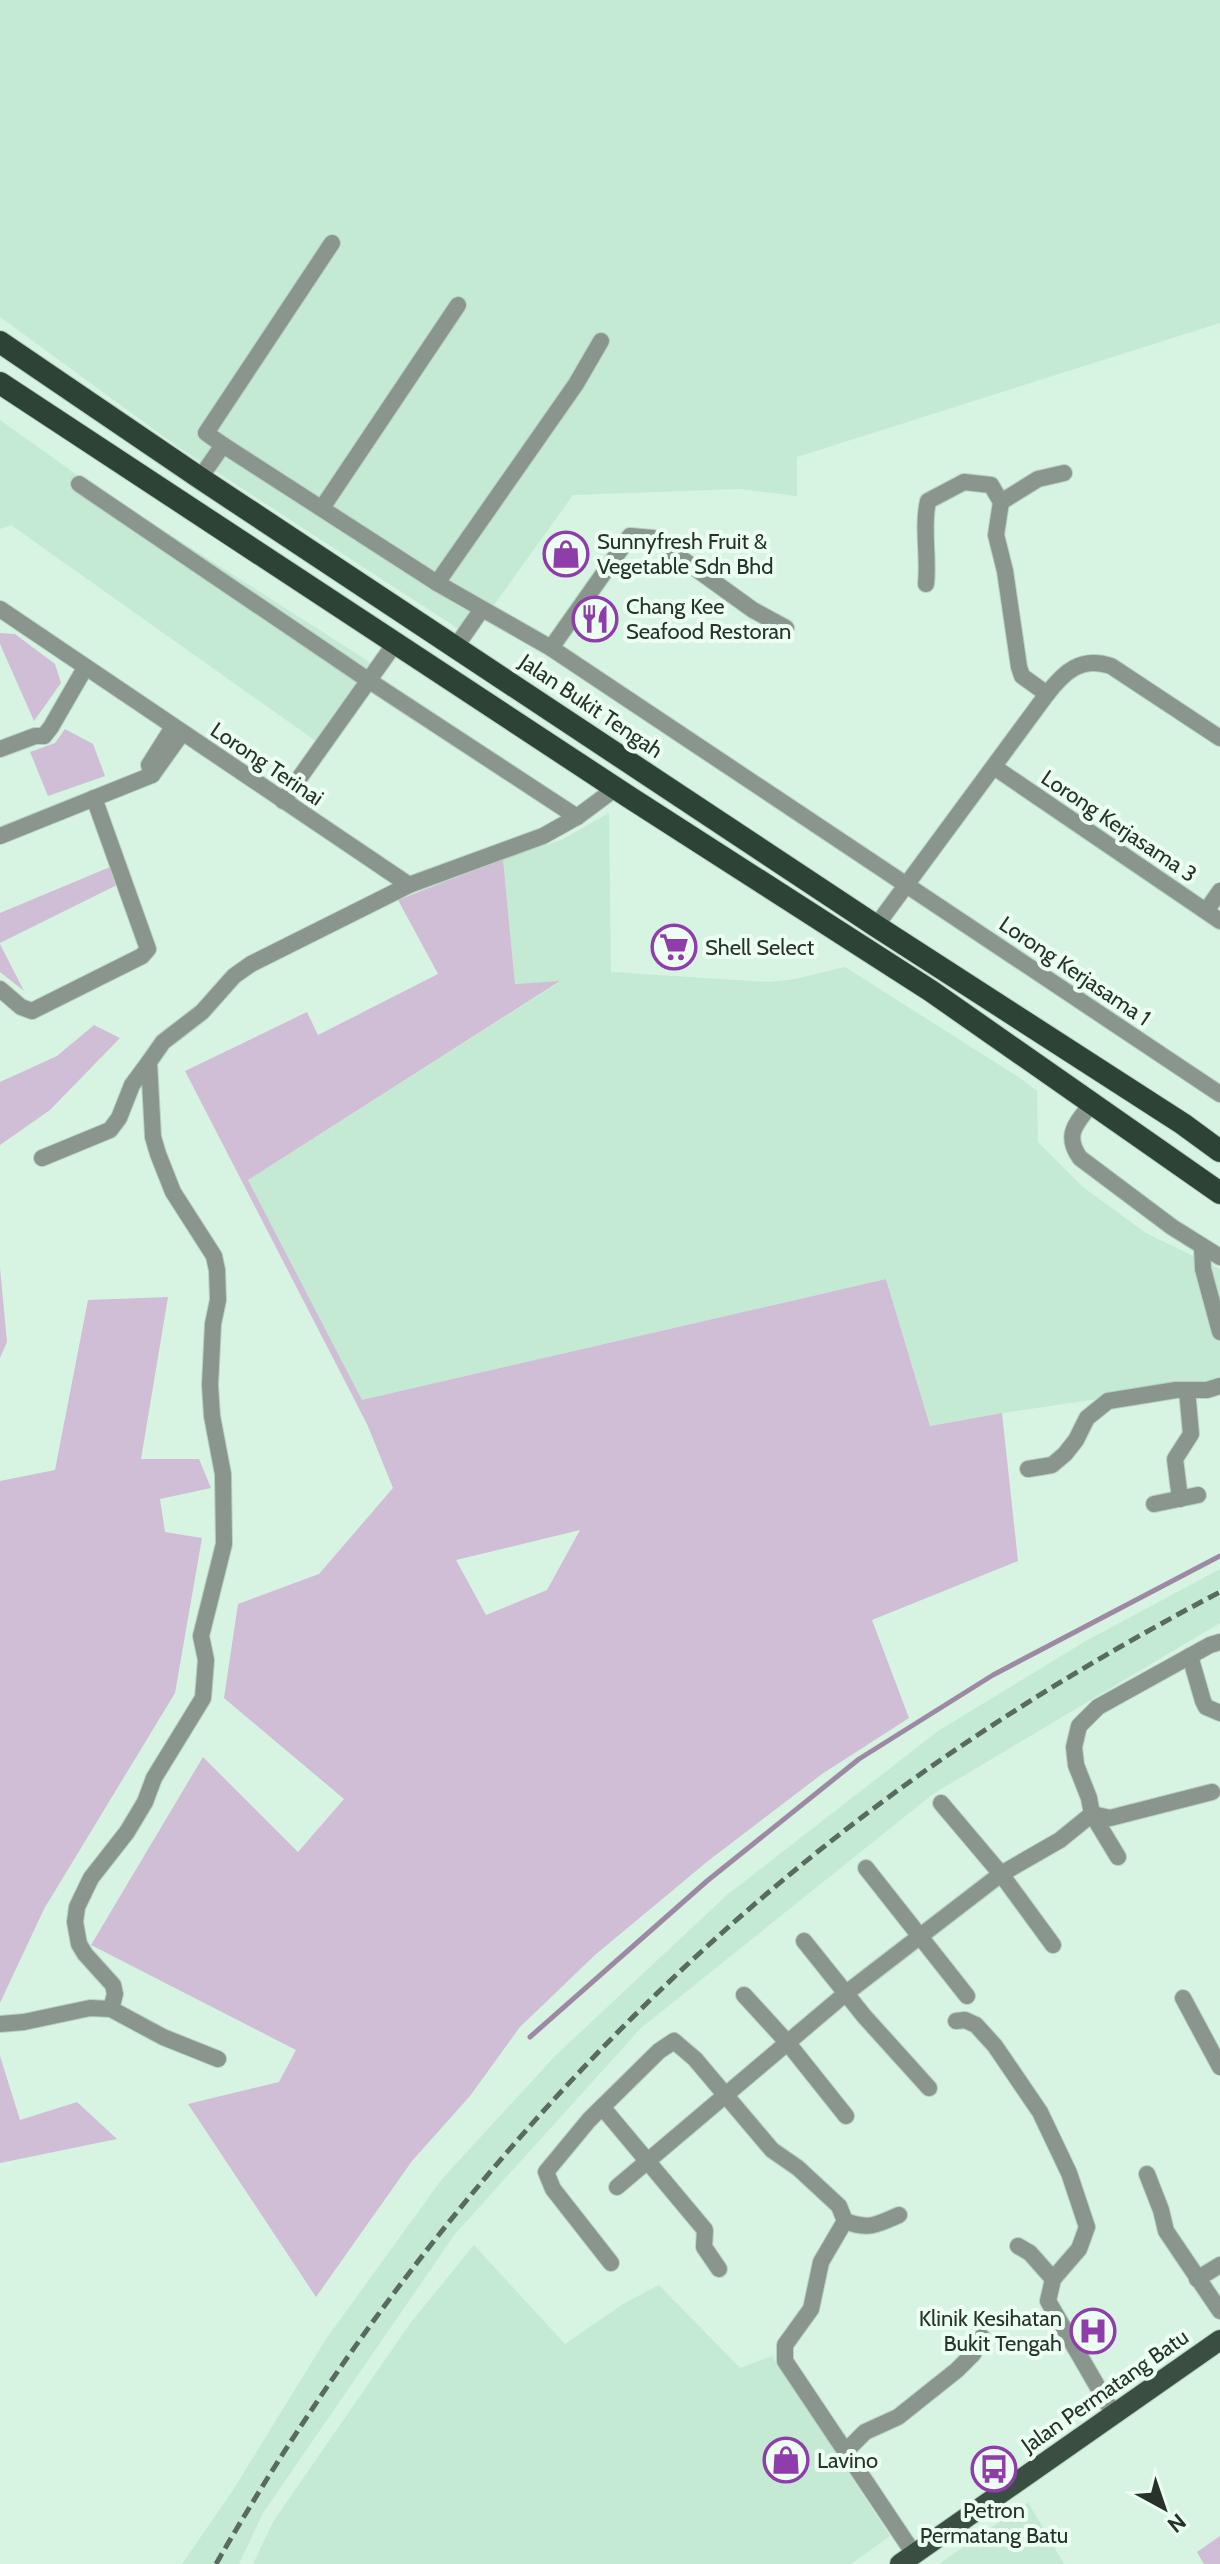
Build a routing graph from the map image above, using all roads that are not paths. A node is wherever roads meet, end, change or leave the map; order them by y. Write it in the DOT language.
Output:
graph roads {
  1 [pos="332,243"];
  2 [pos="458,305"];
  3 [pos="601,341"];
  4 [pos="0,342"];
  5 [pos="0,383"];
  6 [pos="223,445"];
  7 [pos="1064,473"];
  8 [pos="200,478"];
  9 [pos="79,484"];
  10 [pos="1001,502"];
  11 [pos="322,508"];
  12 [pos="437,583"];
  13 [pos="926,584"];
  14 [pos="0,609"];
  15 [pos="482,609"];
  16 [pos="786,628"];
  17 [pos="396,642"];
  18 [pos="455,648"];
  19 [pos="551,648"];
  20 [pos="85,668"];
  21 [pos="368,680"];
  22 [pos="1047,694"];
  23 [pos="177,730"];
  24 [pos="1220,738"];
  25 [pos="0,749"];
  26 [pos="994,767"];
  27 [pos="616,788"];
  28 [pos="94,798"];
  29 [pos="283,801"];
  30 [pos="577,817"];
  31 [pos="0,836"];
  32 [pos="409,885"];
  33 [pos="906,885"];
  34 [pos="1220,891"];
  35 [pos="1213,916"];
  36 [pos="876,926"];
  37 [pos="0,989"];
  38 [pos="149,1062"];
  39 [pos="1220,1094"];
  40 [pos="1092,1103"];
  41 [pos="1119,1122"];
  42 [pos="1183,1124"];
  43 [pos="1220,1142"];
  44 [pos="1220,1151"];
  45 [pos="42,1158"];
  46 [pos="1220,1193"];
  47 [pos="1220,1210"];
  48 [pos="1202,1247"];
  49 [pos="1220,1257"];
  50 [pos="1220,1332"];
  51 [pos="1220,1386"];
  52 [pos="1187,1390"];
  53 [pos="1028,1469"];
  54 [pos="1198,1495"];
  55 [pos="1180,1499"];
  56 [pos="1154,1504"];
  57 [pos="1220,1642"];
  58 [pos="1190,1656"];
  59 [pos="1220,1713"];
  60 [pos="1212,1792"];
  61 [pos="941,1803"];
  62 [pos="1092,1814"];
  63 [pos="1118,1857"];
  64 [pos="866,1868"];
  65 [pos="1001,1874"];
  66 [pos="919,1937"];
  67 [pos="804,1941"];
  68 [pos="1053,1945"];
  69 [pos="845,1994"];
  70 [pos="744,1995"];
  71 [pos="967,1996"];
  72 [pos="1183,1998"];
  73 [pos="111,2009"];
  74 [pos="956,2021"];
  75 [pos="0,2024"];
  76 [pos="787,2042"];
  77 [pos="218,2059"];
  78 [pos="1220,2067"];
  79 [pos="929,2088"];
  80 [pos="726,2095"];
  81 [pos="603,2108"];
  82 [pos="846,2116"];
  83 [pos="648,2161"];
  84 [pos="1147,2174"];
  85 [pos="617,2187"];
  86 [pos="899,2215"];
  87 [pos="845,2221"];
  88 [pos="1018,2246"];
  89 [pos="611,2263"];
  90 [pos="1220,2265"];
  91 [pos="719,2269"];
  92 [pos="1053,2279"];
  93 [pos="1197,2279"];
  94 [pos="1220,2311"];
  95 [pos="982,2337"];
  96 [pos="1220,2340"];
  97 [pos="1114,2415"];
  98 [pos="846,2451"];
  99 [pos="907,2559"];
  1 -- 6 [label="street"];
  2 -- 11 [label="street"];
  3 -- 12 [label="street"];
  4 -- 8 [label="highway, Jalan Bukit Tengah"];
  5 -- 17 [label="highway"];
  6 -- 8 [label="street"];
  6 -- 11 [label="street, Lorong Kerjasama 1"];
  7 -- 10 [label="street"];
  8 -- 18 [label="highway, Jalan Bukit Tengah"];
  9 -- 21 [label="street"];
  10 -- 13 [label="street"];
  10 -- 22 [label="street"];
  11 -- 12 [label="street, Lorong Kerjasama 1"];
  12 -- 15 [label="street, Lorong Kerjasama 1"];
  14 -- 20 [label="street, Lorong Terinai"];
  15 -- 18 [label="street"];
  15 -- 19 [label="street, Lorong Kerjasama 1"];
  16 -- 19 [label="street"];
  17 -- 21 [label="street"];
  17 -- 27 [label="highway"];
  18 -- 36 [label="highway, Jalan Bukit Tengah"];
  19 -- 33 [label="street, Lorong Kerjasama 1"];
  20 -- 23 [label="street, Lorong Terinai"];
  20 -- 25 [label="street"];
  21 -- 29 [label="street"];
  21 -- 30 [label="street"];
  22 -- 24 [label="street"];
  22 -- 26 [label="street"];
  23 -- 28 [label="street"];
  23 -- 29 [label="street, Lorong Terinai"];
  26 -- 33 [label="street"];
  26 -- 35 [label="street, Lorong Kerjasama 3"];
  27 -- 30 [label="street"];
  27 -- 40 [label="highway"];
  28 -- 31 [label="street"];
  28 -- 37 [label="street"];
  29 -- 32 [label="street, Lorong Terinai"];
  30 -- 32 [label="street"];
  32 -- 38 [label="street"];
  33 -- 36 [label="street"];
  33 -- 39 [label="street, Lorong Kerjasama 1"];
  34 -- 35 [label="street"];
  36 -- 42 [label="highway, Jalan Bukit Tengah"];
  38 -- 45 [label="street"];
  38 -- 73 [label="street"];
  40 -- 41 [label="highway"];
  40 -- 48 [label="street"];
  41 -- 46 [label="highway"];
  41 -- 47 [label="highway"];
  42 -- 43 [label="highway"];
  42 -- 44 [label="highway"];
  48 -- 49 [label="street"];
  48 -- 50 [label="street"];
  51 -- 52 [label="street"];
  52 -- 53 [label="street"];
  52 -- 55 [label="street"];
  54 -- 55 [label="street"];
  55 -- 56 [label="street"];
  57 -- 58 [label="street"];
  58 -- 59 [label="street"];
  58 -- 62 [label="street"];
  60 -- 62 [label="street"];
  61 -- 65 [label="street"];
  62 -- 63 [label="street"];
  62 -- 65 [label="street"];
  64 -- 66 [label="street"];
  65 -- 66 [label="street"];
  65 -- 68 [label="street"];
  66 -- 69 [label="street"];
  66 -- 71 [label="street"];
  67 -- 69 [label="street"];
  69 -- 76 [label="street"];
  69 -- 79 [label="street"];
  70 -- 76 [label="street"];
  72 -- 78 [label="street"];
  73 -- 75 [label="street"];
  73 -- 77 [label="street"];
  74 -- 92 [label="street"];
  76 -- 80 [label="street"];
  76 -- 82 [label="street"];
  80 -- 81 [label="street"];
  80 -- 83 [label="street"];
  80 -- 87 [label="street"];
  81 -- 83 [label="street"];
  81 -- 89 [label="street"];
  83 -- 85 [label="street"];
  83 -- 91 [label="street"];
  84 -- 93 [label="street"];
  86 -- 87 [label="street"];
  87 -- 98 [label="street"];
  88 -- 92 [label="street"];
  90 -- 93 [label="street"];
  92 -- 97 [label="street"];
  93 -- 94 [label="street"];
  95 -- 98 [label="street"];
  96 -- 97 [label="main road, Jalan Permatang Batu"];
  97 -- 99 [label="main road, Jalan Permatang Batu"];
  98 -- 99 [label="street"];
}
